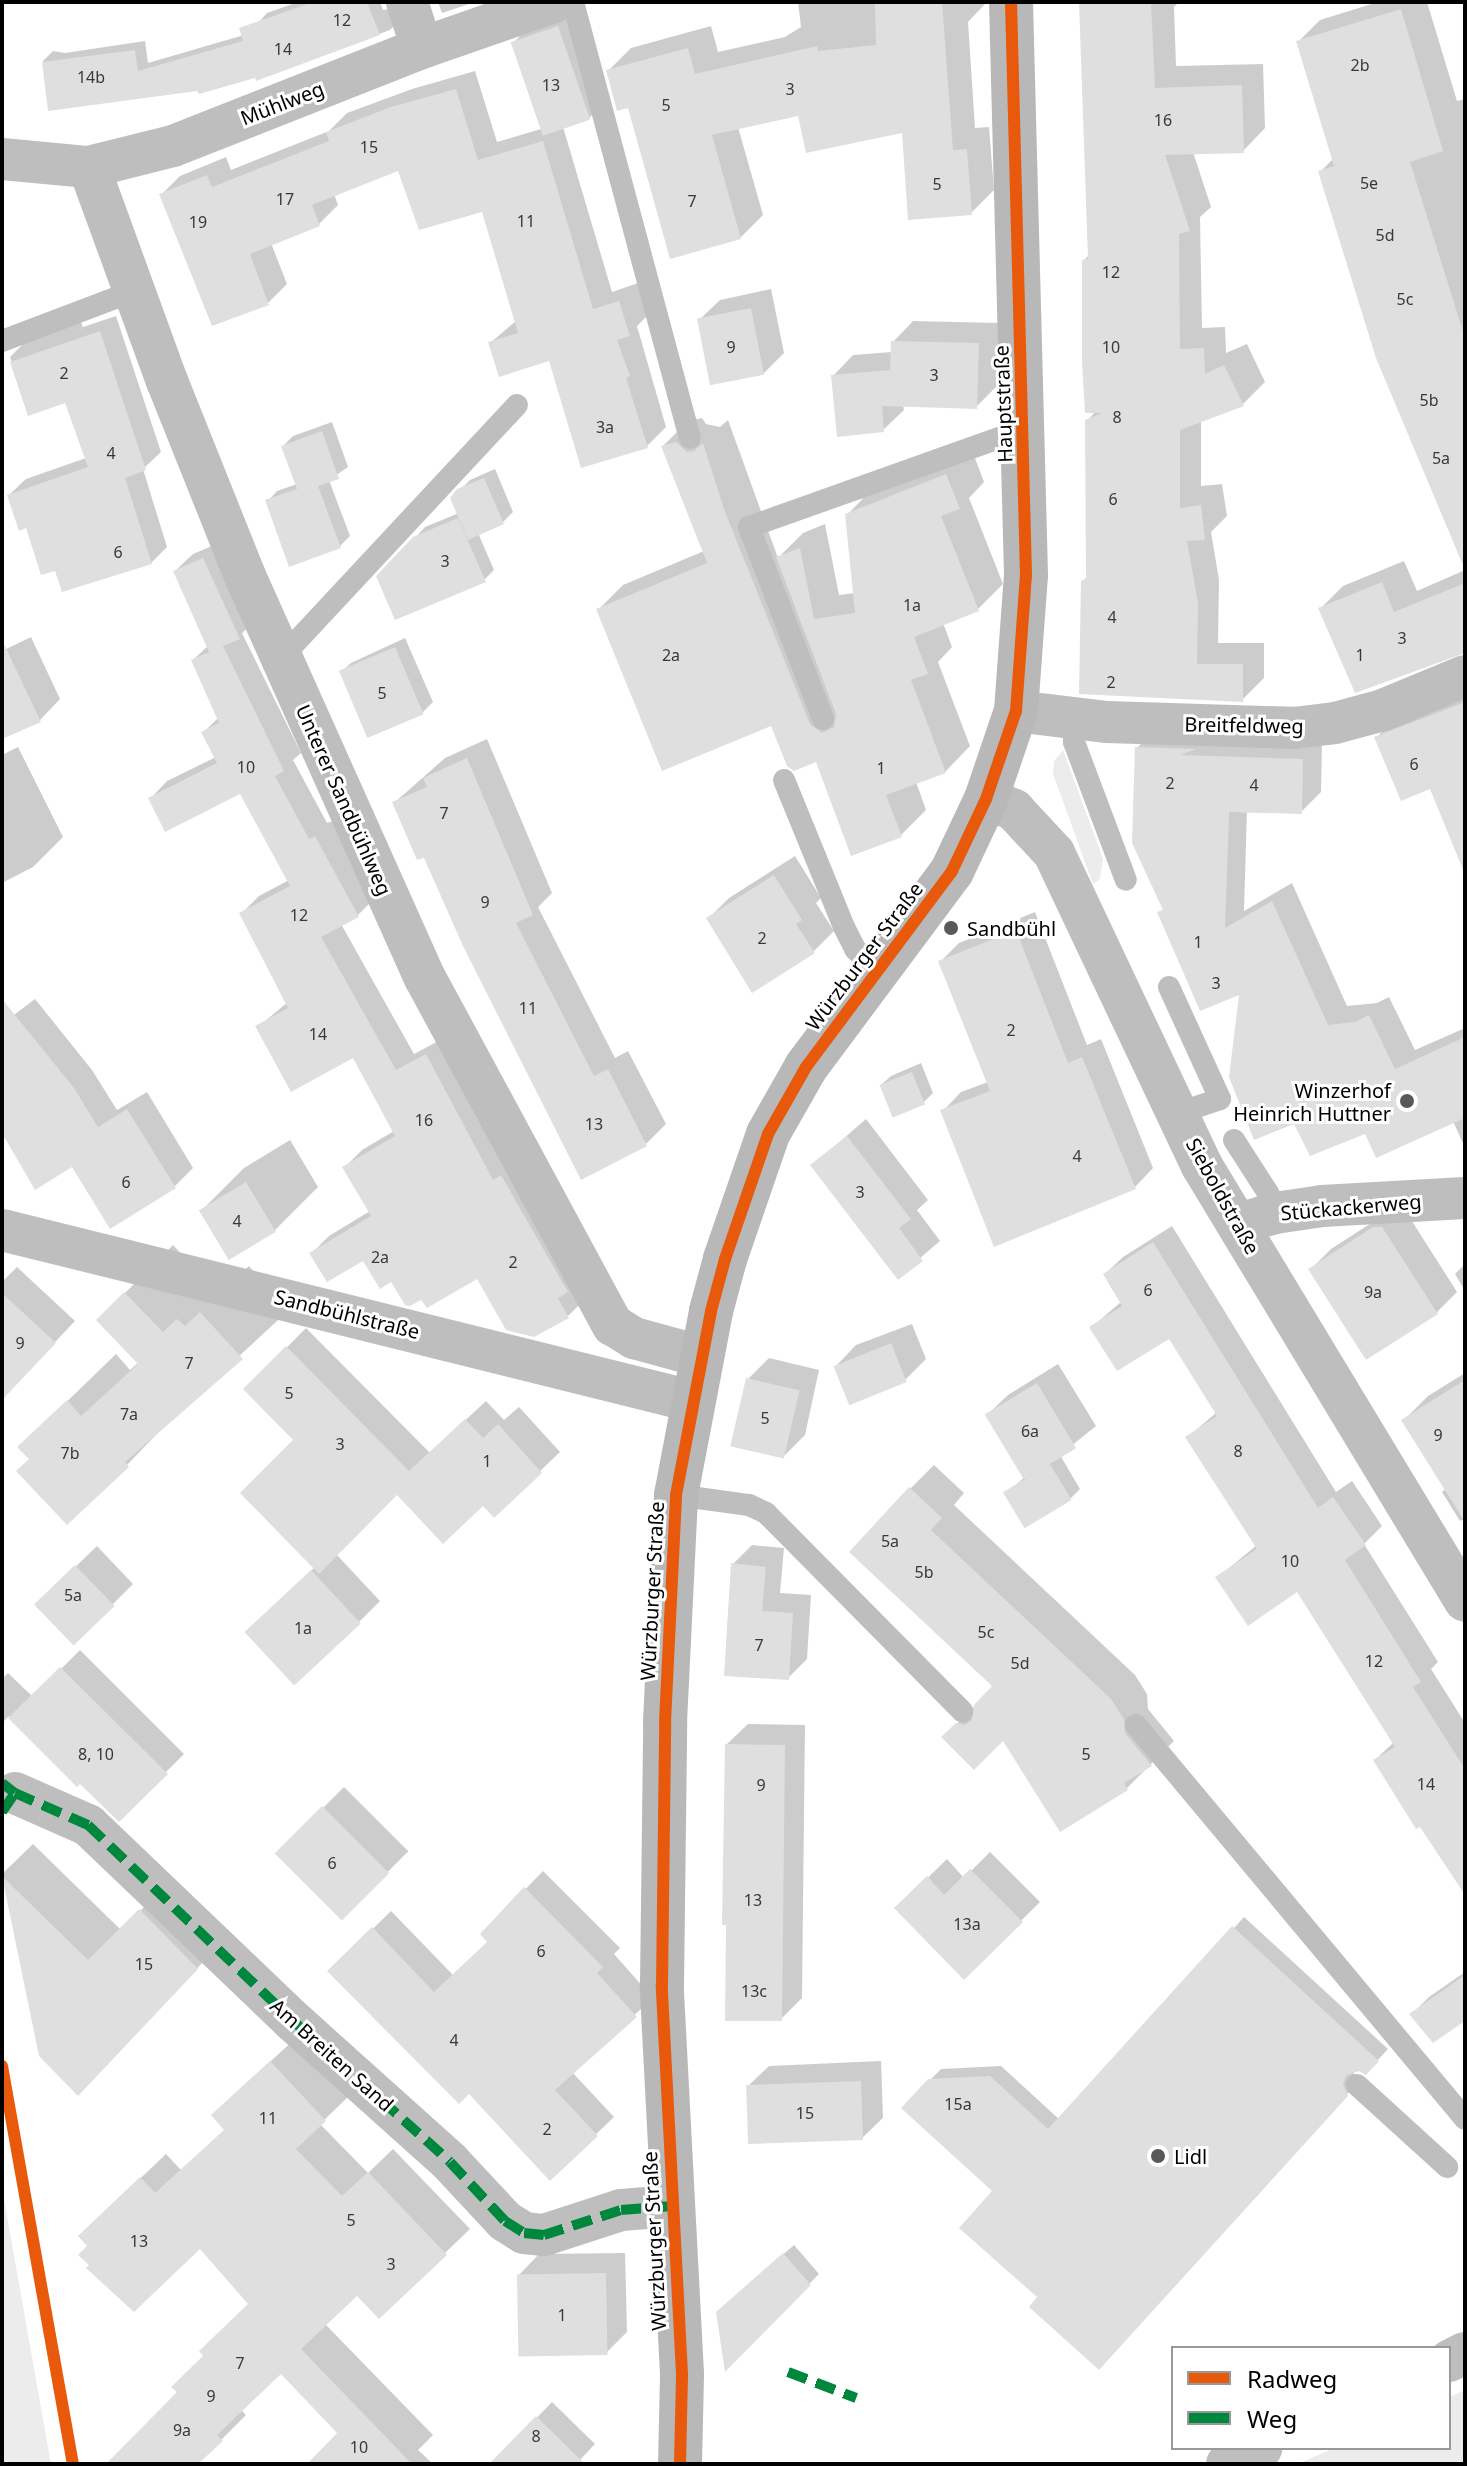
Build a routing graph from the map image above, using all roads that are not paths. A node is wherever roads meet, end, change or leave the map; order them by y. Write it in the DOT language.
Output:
graph roads {
  1 [pos="407,2"];
  2 [pos="554,2"];
  3 [pos="573,2"];
  4 [pos="1011,2"];
  5 [pos="422,48"];
  6 [pos="2,159"];
  7 [pos="89,167"];
  8 [pos="136,290"];
  9 [pos="2,341"];
  10 [pos="517,405"];
  11 [pos="1024,429"];
  12 [pos="690,438"];
  13 [pos="281,658"];
  14 [pos="1465,676"];
  15 [pos="1016,711"];
  16 [pos="823,719"];
  17 [pos="1074,719"];
  18 [pos="784,780"];
  19 [pos="986,799"];
  20 [pos="1126,880"];
  21 [pos="879,973"];
  22 [pos="1169,987"];
  23 [pos="1179,1113"];
  24 [pos="1234,1140"];
  25 [pos="1465,1198"];
  26 [pos="1257,1219"];
  27 [pos="2,1230"];
  28 [pos="700,1356"];
  29 [pos="692,1401"];
  30 [pos="676,1495"];
  31 [pos="1465,1601"];
  32 [pos="962,1711"];
  33 [pos="1136,1725"];
  34 [pos="15,1793"];
  35 [pos="1357,2085"];
  36 [pos="1465,2119"];
  37 [pos="1447,2167"];
  38 [pos="672,2206"];
  39 [pos="1258,2450"];
  40 [pos="680,2464"];
  41 [pos="1227,2464"];
  1 -- 5 [label="street"];
  2 -- 5 [label="street, Mühlweg"];
  3 -- 12 [label="lane"];
  4 -- 11 [label="street, Hauptstraße"];
  5 -- 7 [label="street, Mühlweg"];
  6 -- 7 [label="street, Mühlweg"];
  7 -- 8 [label="street, Unterer Sandbühlweg"];
  8 -- 9 [label="lane"];
  8 -- 13 [label="street, Unterer Sandbühlweg"];
  10 -- 13 [label="lane"];
  11 -- 15 [label="street, Hauptstraße"];
  11 -- 16 [label="lane"];
  13 -- 28 [label="street, Unterer Sandbühlweg"];
  14 -- 17 [label="street, Breitfeldweg"];
  15 -- 17 [label="street, Breitfeldweg"];
  15 -- 19 [label="street, Hauptstraße"];
  17 -- 20 [label="lane"];
  18 -- 21 [label="lane, Würzburger Straße"];
  19 -- 21 [label="street, Würzburger Straße"];
  19 -- 23 [label="street, Sieboldstraße"];
  21 -- 28 [label="street, Würzburger Straße"];
  22 -- 23 [label="lane"];
  23 -- 26 [label="street, Sieboldstraße"];
  24 -- 26 [label="lane"];
  25 -- 26 [label="street, Stückackerweg"];
  26 -- 31 [label="street, Sieboldstraße"];
  27 -- 29 [label="street, Sandbühlstraße"];
  28 -- 29 [label="street, Würzburger Straße"];
  29 -- 30 [label="street, Würzburger Straße"];
  30 -- 32 [label="lane"];
  30 -- 38 [label="street, Würzburger Straße"];
  33 -- 36 [label="lane"];
  34 -- 38 [label="street, Am Breiten Sand"];
  35 -- 37 [label="lane"];
  38 -- 40 [label="street, Würzburger Straße"];
  39 -- 41 [label="street"];
}
